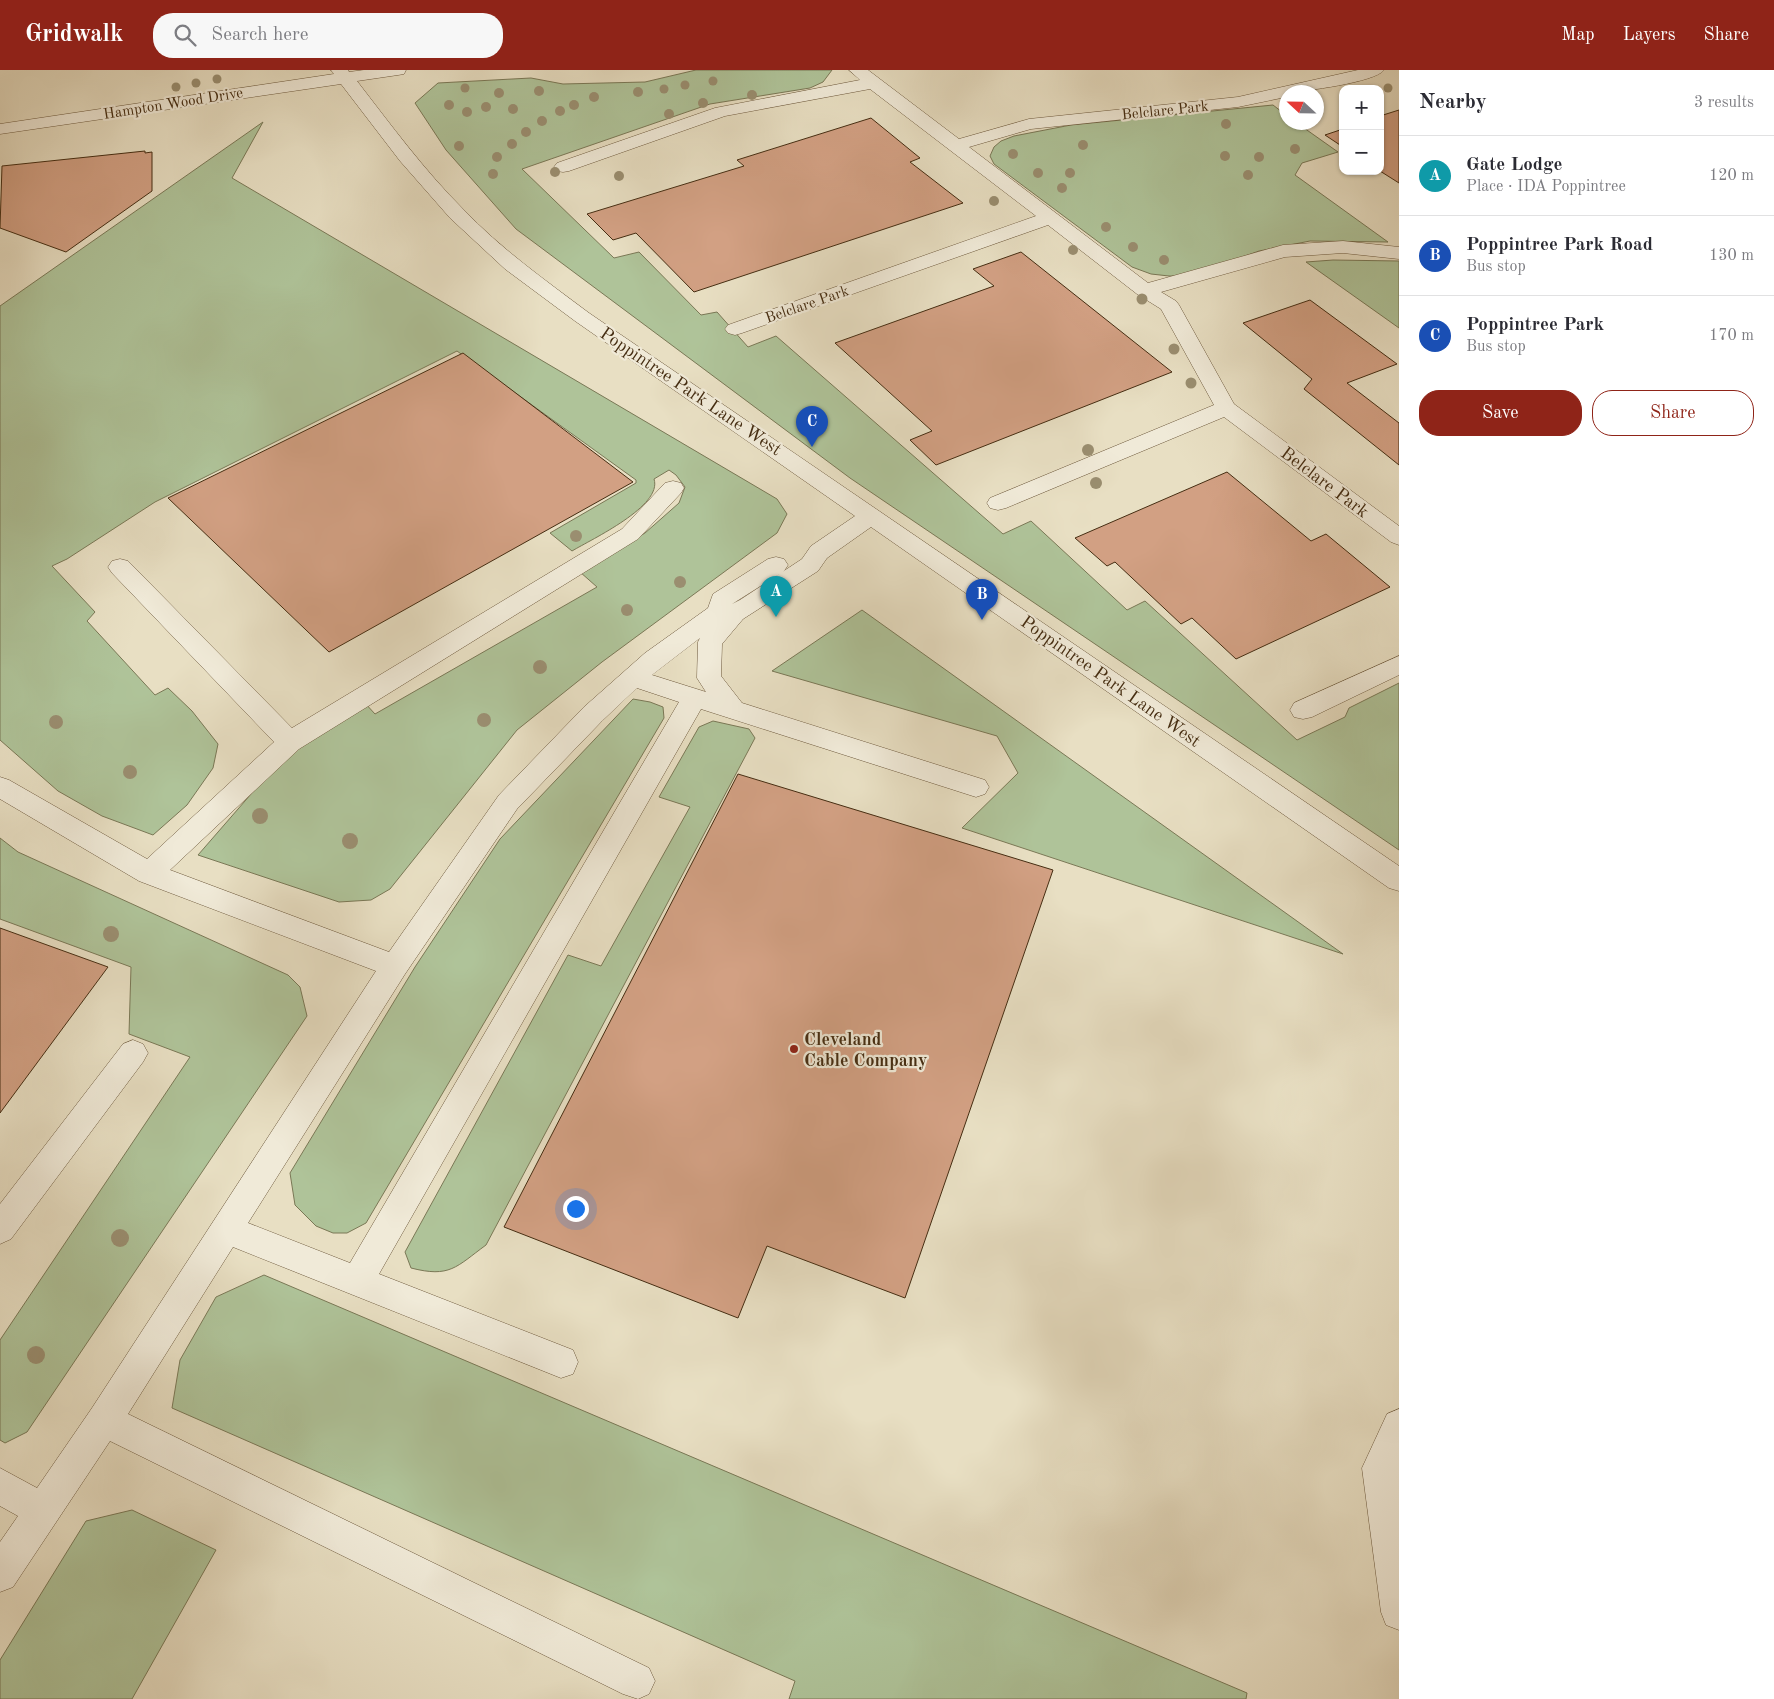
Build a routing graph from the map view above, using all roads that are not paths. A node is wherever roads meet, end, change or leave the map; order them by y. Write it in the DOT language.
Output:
graph roads {
  1 [pos="398,70"];
  2 [pos="857,70"];
  3 [pos="1376,70"];
  4 [pos="342,74"];
  5 [pos="873,83"];
  6 [pos="0,128"];
  7 [pos="954,146"];
  8 [pos="563,167"];
  9 [pos="1050,218"];
  10 [pos="1399,253"];
  11 [pos="1144,290"];
  12 [pos="735,329"];
  13 [pos="1226,408"];
  14 [pos="673,488"];
  15 [pos="998,503"];
  16 [pos="872,516"];
  17 [pos="1399,537"];
  18 [pos="120,568"];
  19 [pos="727,612"];
  20 [pos="1399,665"];
  21 [pos="633,678"];
  22 [pos="695,697"];
  23 [pos="733,709"];
  24 [pos="1303,710"];
  25 [pos="290,742"];
  26 [pos="0,787"];
  27 [pos="976,787"];
  28 [pos="149,873"];
  29 [pos="1399,880"];
  30 [pos="394,966"];
  31 [pos="133,1053"];
  32 [pos="0,1229"];
  33 [pos="227,1229"];
  34 [pos="358,1280"];
  35 [pos="561,1362"];
  36 [pos="104,1420"];
  37 [pos="1399,1426"];
  38 [pos="0,1486"];
  39 [pos="43,1511"];
  40 [pos="0,1574"];
  41 [pos="1399,1612"];
  42 [pos="636,1681"];
  1 -- 4 [label="street, Hampton Wood Drive"];
  2 -- 5 [label="street, Belclare Park"];
  3 -- 7 [label="street, Belclare Park"];
  4 -- 6 [label="street, Hampton Wood Drive"];
  4 -- 16 [label="street, Poppintree Park Lane West"];
  5 -- 7 [label="street, Belclare Park"];
  5 -- 8 [label="street"];
  7 -- 9 [label="street, Belclare Park"];
  9 -- 11 [label="street, Belclare Park"];
  9 -- 12 [label="street, Belclare Park"];
  10 -- 11 [label="street"];
  11 -- 13 [label="street, Belclare Park"];
  13 -- 15 [label="street"];
  13 -- 17 [label="street, Belclare Park"];
  14 -- 25 [label="street"];
  16 -- 19 [label="street"];
  16 -- 29 [label="street, Poppintree Park Lane West"];
  18 -- 25 [label="street"];
  19 -- 21 [label="street"];
  19 -- 23 [label="street"];
  20 -- 24 [label="street"];
  21 -- 22 [label="street"];
  21 -- 30 [label="street"];
  22 -- 23 [label="street"];
  22 -- 34 [label="street"];
  23 -- 27 [label="street"];
  25 -- 28 [label="street"];
  26 -- 28 [label="street"];
  28 -- 30 [label="street"];
  30 -- 33 [label="street"];
  31 -- 32 [label="street"];
  33 -- 34 [label="street"];
  33 -- 36 [label="street"];
  34 -- 35 [label="street"];
  36 -- 39 [label="street"];
  36 -- 42 [label="street"];
  37 -- 41 [label="street"];
  38 -- 39 [label="street"];
  39 -- 40 [label="street"];
}
